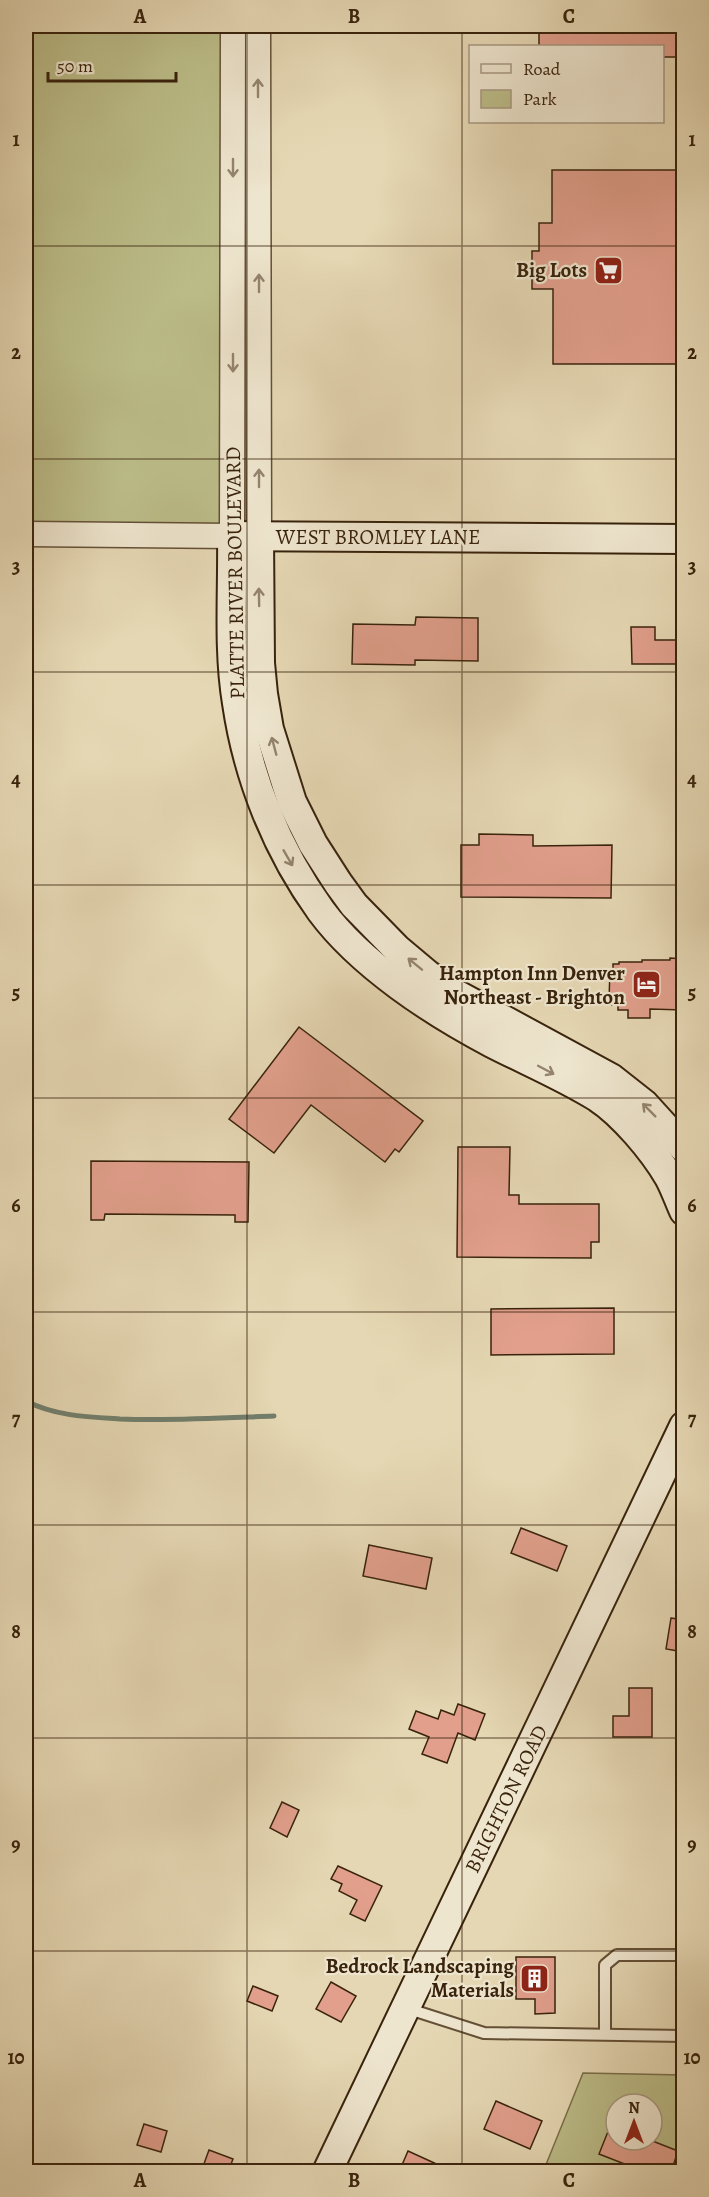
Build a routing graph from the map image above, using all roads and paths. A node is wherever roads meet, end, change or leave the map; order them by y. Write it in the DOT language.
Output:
graph roads {
  1 [pos="233,26"];
  2 [pos="258,26"];
  3 [pos="29,536"];
  4 [pos="246,536"];
  5 [pos="684,539"];
  6 [pos="487,1026"];
  7 [pos="684,1148"];
  8 [pos="676,1174"];
  9 [pos="684,1210"];
  10 [pos="684,1426"];
  11 [pos="684,1955"];
  12 [pos="405,2008"];
  13 [pos="605,2034"];
  14 [pos="684,2036"];
  15 [pos="327,2172"];
  1 -- 4 [label="street, PLATTE RIVER BOULEVARD, one-way"];
  4 -- 2 [label="street, PLATTE RIVER BOULEVARD, one-way"];
  3 -- 4 [label="street, WEST BROMLEY LANE"];
  4 -- 5 [label="main road, WEST BROMLEY LANE"];
  4 -- 6 [label="main road, PLATTE RIVER BOULEVARD"];
  7 -- 6 [label="main road, PLATTE RIVER BOULEVARD, one-way"];
  6 -- 8 [label="main road, PLATTE RIVER BOULEVARD, one-way"];
  8 -- 9 [label="main road"];
  10 -- 12 [label="main road, BRIGHTON ROAD"];
  11 -- 13 [label="lane"];
  12 -- 13 [label="lane"];
  12 -- 15 [label="main road, BRIGHTON ROAD"];
  13 -- 14 [label="lane"];
}
